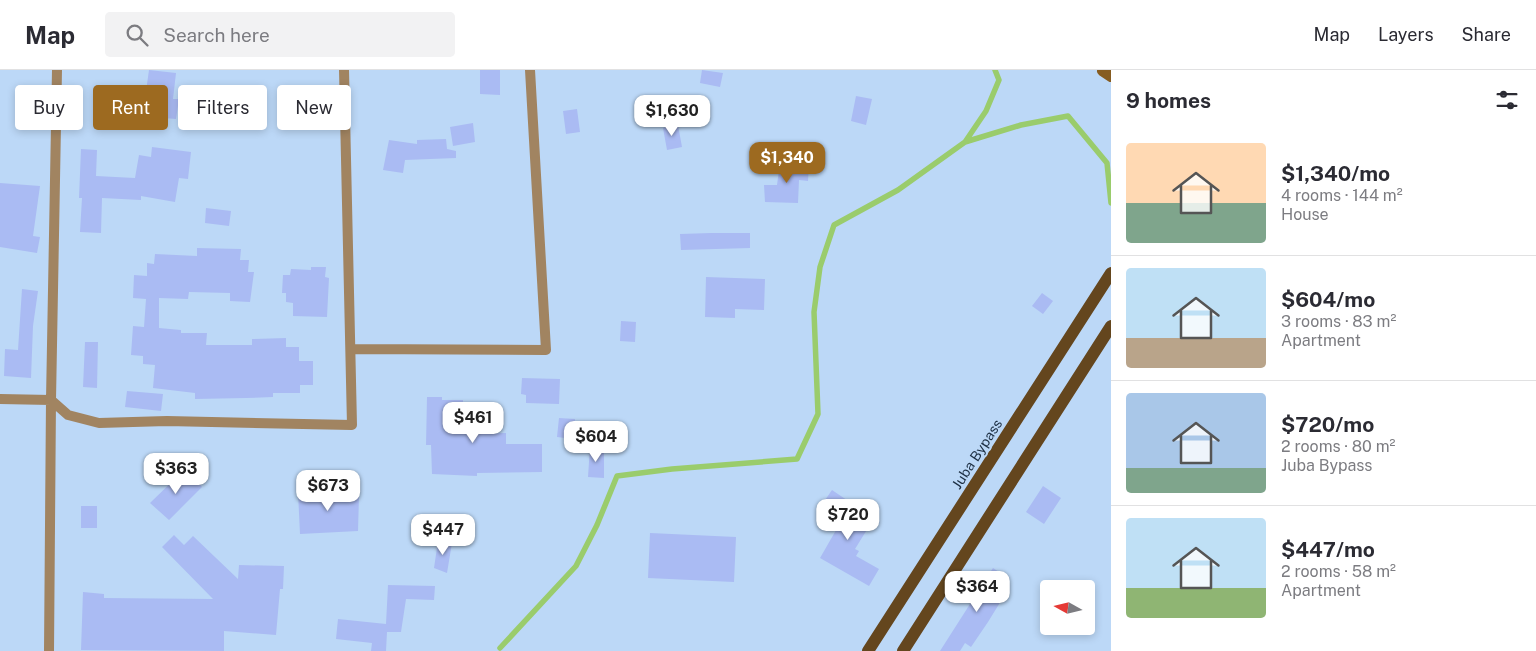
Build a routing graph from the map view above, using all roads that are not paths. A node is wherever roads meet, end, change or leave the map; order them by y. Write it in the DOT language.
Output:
graph roads {
  1 [pos="57,70"];
  2 [pos="344,70"];
  3 [pos="530,70"];
  4 [pos="1111,273"];
  5 [pos="1111,326"];
  6 [pos="351,349"];
  7 [pos="0,399"];
  8 [pos="51,400"];
  9 [pos="49,651"];
  10 [pos="868,651"];
  11 [pos="903,651"];
  1 -- 8 [label="street"];
  2 -- 6 [label="street"];
  3 -- 6 [label="street"];
  4 -- 10 [label="main road, Juba Bypass"];
  5 -- 11 [label="main road"];
  6 -- 8 [label="street"];
  7 -- 8 [label="street"];
  8 -- 9 [label="street"];
}
